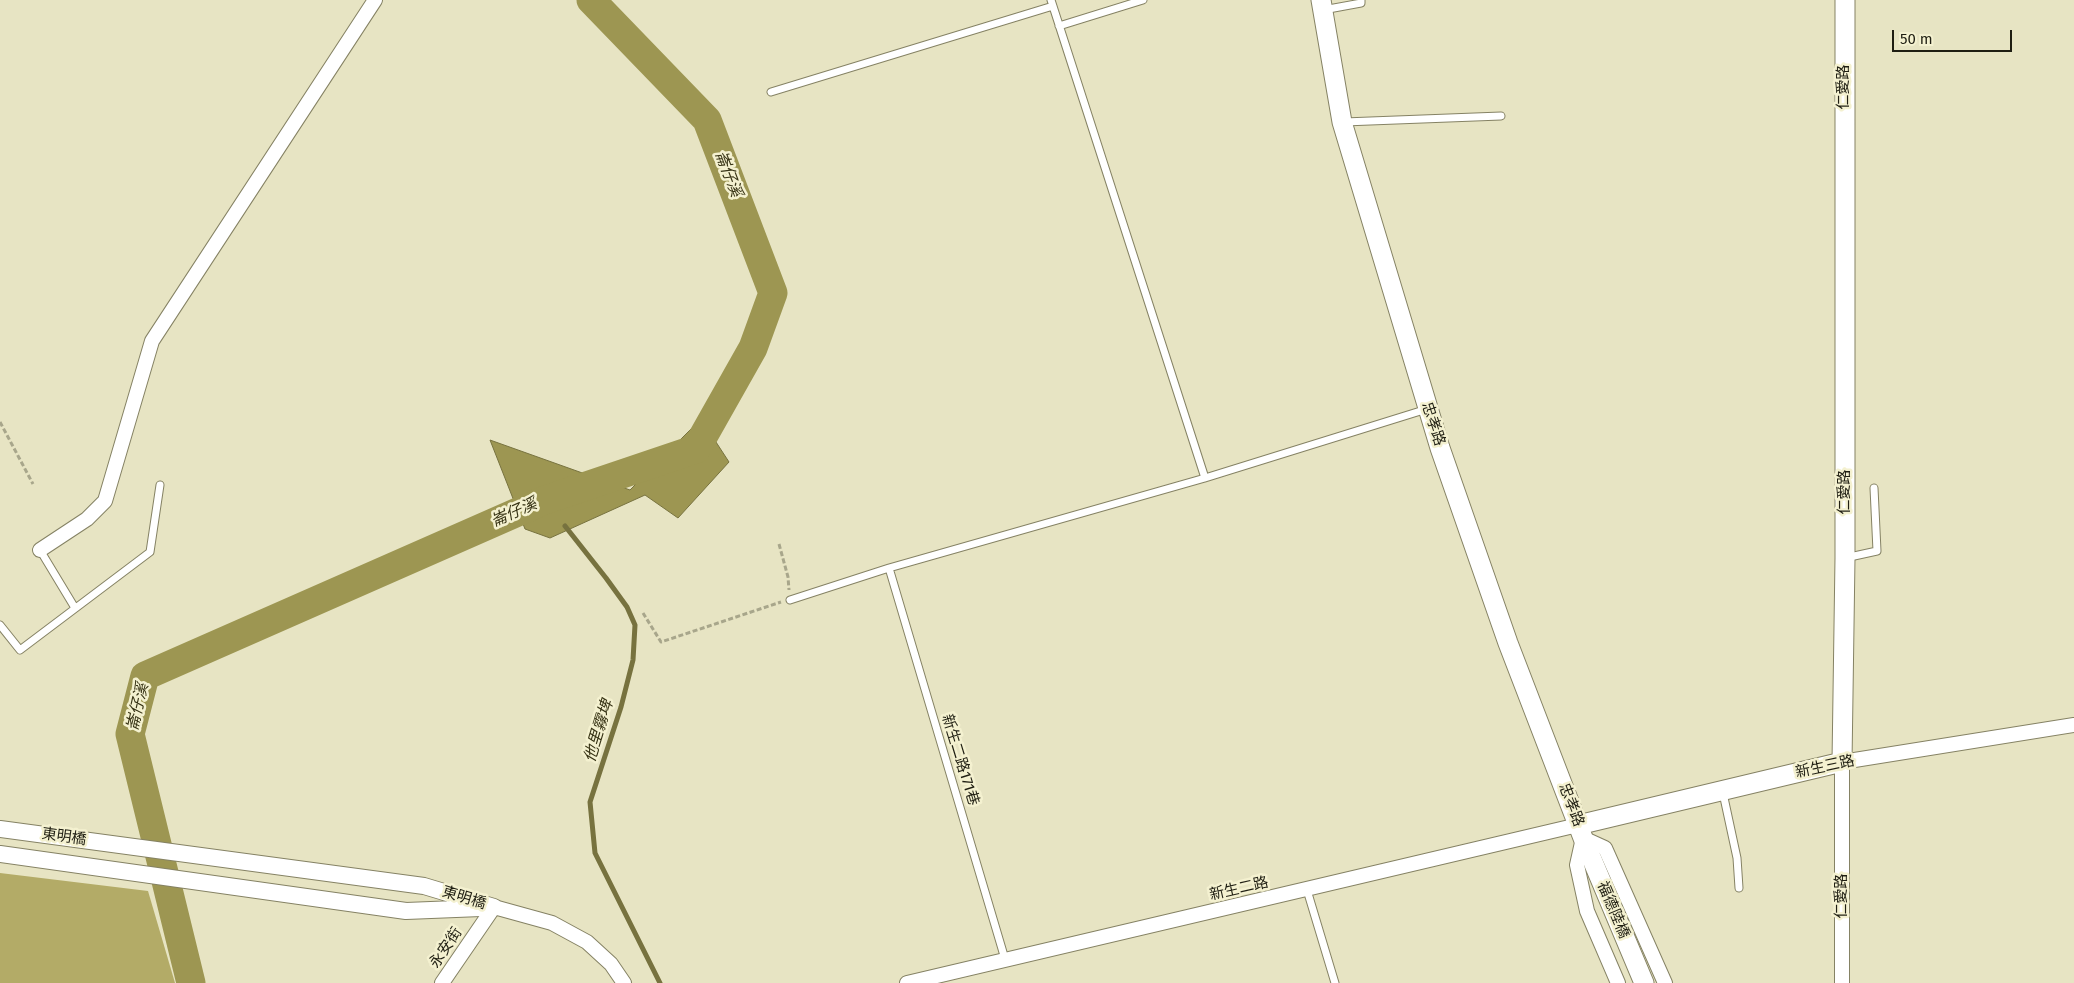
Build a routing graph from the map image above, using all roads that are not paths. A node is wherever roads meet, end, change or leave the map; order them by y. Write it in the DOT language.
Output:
graph roads {
  1 [pos="1143,0"];
  2 [pos="1361,0"];
  3 [pos="1845,0"];
  4 [pos="1052,3"];
  5 [pos="372,5"];
  6 [pos="1322,5"];
  7 [pos="1059,26"];
  8 [pos="771,92"];
  9 [pos="1501,116"];
  10 [pos="1342,122"];
  11 [pos="1428,409"];
  12 [pos="1204,478"];
  13 [pos="160,485"];
  14 [pos="1874,488"];
  15 [pos="40,550"];
  16 [pos="1845,558"];
  17 [pos="889,568"];
  18 [pos="790,600"];
  19 [pos="75,608"];
  20 [pos="0,626"];
  21 [pos="2074,725"];
  22 [pos="1842,762"];
  23 [pos="1722,791"];
  24 [pos="0,829"];
  25 [pos="1581,832"];
  26 [pos="0,854"];
  27 [pos="1739,888"];
  28 [pos="1307,890"];
  29 [pos="494,907"];
  30 [pos="1005,959"];
  31 [pos="442,983"];
  32 [pos="624,983"];
  33 [pos="907,983"];
  34 [pos="1335,983"];
  35 [pos="1618,983"];
  36 [pos="1644,983"];
  37 [pos="1665,983"];
  38 [pos="1842,983"];
  1 -- 7 [label="lane"];
  2 -- 6 [label="lane"];
  3 -- 16 [label="main road, 仁愛路"];
  4 -- 7 [label="lane"];
  4 -- 8 [label="lane"];
  5 -- 15 [label="street"];
  6 -- 10 [label="main road, 忠孝路"];
  7 -- 12 [label="lane"];
  9 -- 10 [label="lane"];
  10 -- 11 [label="main road, 忠孝路"];
  11 -- 12 [label="lane"];
  11 -- 25 [label="main road, 忠孝路"];
  12 -- 17 [label="lane"];
  13 -- 19 [label="lane"];
  14 -- 16 [label="lane"];
  15 -- 19 [label="lane"];
  16 -- 22 [label="main road, 仁愛路"];
  17 -- 18 [label="lane"];
  17 -- 30 [label="lane, 新生二路171巷"];
  19 -- 20 [label="lane"];
  21 -- 22 [label="street, 新生三路"];
  22 -- 23 [label="main road, 新生三路"];
  22 -- 38 [label="street, 仁愛路"];
  23 -- 25 [label="main road, 新生三路"];
  23 -- 27 [label="lane"];
  24 -- 29 [label="street, 東明橋"];
  25 -- 28 [label="street, 新生二路"];
  25 -- 35 [label="street, 忠孝路"];
  25 -- 36 [label="main road, 福德陸橋"];
  25 -- 37 [label="street, 忠孝路"];
  26 -- 29 [label="street, 東明橋"];
  28 -- 30 [label="street, 新生二路"];
  28 -- 34 [label="lane"];
  29 -- 31 [label="street, 永安街"];
  29 -- 32 [label="street"];
  30 -- 33 [label="street, 新生二路"];
}
